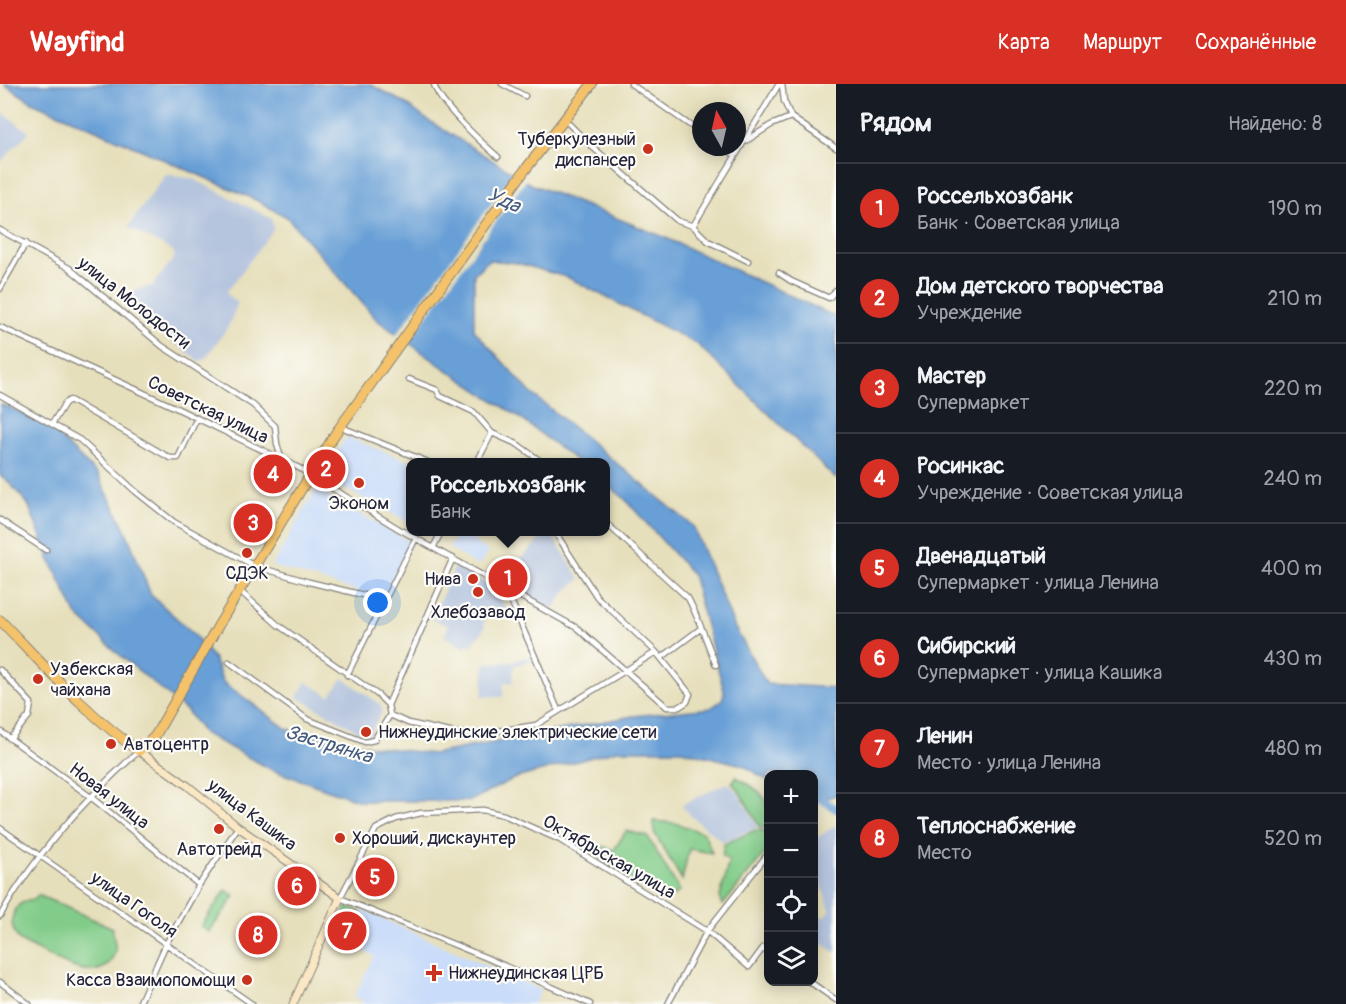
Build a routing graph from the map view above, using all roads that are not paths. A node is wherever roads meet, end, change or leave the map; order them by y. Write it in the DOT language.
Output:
graph roads {
  1 [pos="434,84"];
  2 [pos="502,84"];
  3 [pos="592,84"];
  4 [pos="631,84"];
  5 [pos="780,84"];
  6 [pos="525,96"];
  7 [pos="791,117"];
  8 [pos="565,119"];
  9 [pos="692,127"];
  10 [pos="746,139"];
  11 [pos="746,141"];
  12 [pos="836,148"];
  13 [pos="734,156"];
  14 [pos="498,157"];
  15 [pos="693,226"];
  16 [pos="0,230"];
  17 [pos="26,243"];
  18 [pos="748,261"];
  19 [pos="778,273"];
  20 [pos="0,288"];
  21 [pos="836,290"];
  22 [pos="0,327"];
  23 [pos="409,379"];
  24 [pos="0,396"];
  25 [pos="197,418"];
  26 [pos="52,424"];
  27 [pos="340,427"];
  28 [pos="492,433"];
  29 [pos="418,458"];
  30 [pos="479,458"];
  31 [pos="536,458"];
  32 [pos="282,461"];
  33 [pos="310,475"];
  34 [pos="0,520"];
  35 [pos="610,527"];
  36 [pos="406,532"];
  37 [pos="413,536"];
  38 [pos="439,536"];
  39 [pos="558,536"];
  40 [pos="416,538"];
  41 [pos="433,548"];
  42 [pos="46,550"];
  43 [pos="453,558"];
  44 [pos="255,566"];
  45 [pos="506,589"];
  46 [pos="240,591"];
  47 [pos="384,600"];
  48 [pos="0,620"];
  49 [pos="700,629"];
  50 [pos="656,652"];
  51 [pos="661,658"];
  52 [pos="229,662"];
  53 [pos="716,665"];
  54 [pos="626,669"];
  55 [pos="0,670"];
  56 [pos="347,675"];
  57 [pos="388,705"];
  58 [pos="558,710"];
  59 [pos="390,715"];
  60 [pos="0,731"];
  61 [pos="10,739"];
  62 [pos="139,751"];
  63 [pos="92,798"];
  64 [pos="238,827"];
  65 [pos="0,828"];
  66 [pos="39,855"];
  67 [pos="764,859"];
  68 [pos="200,885"];
  69 [pos="340,898"];
  70 [pos="2,907"];
  71 [pos="0,916"];
  72 [pos="707,931"];
  73 [pos="166,944"];
  74 [pos="764,949"];
  75 [pos="0,982"];
  76 [pos="817,986"];
  77 [pos="836,1000"];
  78 [pos="28,1004"];
  79 [pos="139,1004"];
  80 [pos="252,1004"];
  81 [pos="293,1004"];
  82 [pos="590,1004"];
  83 [pos="668,1004"];
  1 -- 14 [label="street"];
  2 -- 6 [label="street"];
  3 -- 8 [label="highway"];
  4 -- 9 [label="street"];
  5 -- 7 [label="street"];
  5 -- 10 [label="street"];
  7 -- 11 [label="street"];
  7 -- 12 [label="street"];
  8 -- 15 [label="street"];
  8 -- 27 [label="highway"];
  13 -- 15 [label="street"];
  15 -- 18 [label="street"];
  16 -- 17 [label="street, улица Молодости"];
  17 -- 20 [label="street"];
  17 -- 32 [label="street, улица Молодости"];
  19 -- 21 [label="street"];
  22 -- 25 [label="street, Советская улица"];
  23 -- 28 [label="street"];
  24 -- 26 [label="street"];
  25 -- 26 [label="street"];
  25 -- 32 [label="street, Советская улица"];
  26 -- 44 [label="street"];
  27 -- 29 [label="street"];
  27 -- 33 [label="highway"];
  28 -- 30 [label="street"];
  28 -- 31 [label="street"];
  32 -- 33 [label="street, Советская улица"];
  33 -- 36 [label="street, Советская улица"];
  33 -- 44 [label="highway"];
  34 -- 42 [label="street"];
  35 -- 49 [label="street"];
  37 -- 40 [label="street, Советская улица"];
  38 -- 41 [label="street"];
  39 -- 50 [label="street"];
  40 -- 41 [label="street, Советская улица"];
  40 -- 47 [label="street"];
  41 -- 43 [label="street, Советская улица"];
  43 -- 45 [label="street, Советская улица"];
  43 -- 57 [label="street"];
  44 -- 46 [label="highway"];
  44 -- 47 [label="street"];
  45 -- 54 [label="street, Советская улица"];
  45 -- 58 [label="street"];
  46 -- 56 [label="street"];
  46 -- 62 [label="highway"];
  47 -- 56 [label="street"];
  48 -- 62 [label="highway, улица Кашика"];
  49 -- 51 [label="street"];
  49 -- 53 [label="street"];
  50 -- 51 [label="street"];
  50 -- 54 [label="street"];
  51 -- 54 [label="street, Советская улица"];
  52 -- 59 [label="street"];
  54 -- 58 [label="street"];
  55 -- 61 [label="street"];
  56 -- 57 [label="street"];
  57 -- 59 [label="street"];
  58 -- 59 [label="street"];
  60 -- 61 [label="street, Новая улица"];
  61 -- 63 [label="street, Новая улица"];
  62 -- 63 [label="street"];
  62 -- 64 [label="street, улица Кашика"];
  63 -- 66 [label="street"];
  63 -- 68 [label="street, Новая улица"];
  64 -- 68 [label="street"];
  64 -- 69 [label="street, улица Кашика"];
  65 -- 66 [label="street, улица Гоголя"];
  66 -- 70 [label="street"];
  66 -- 73 [label="street, улица Гоголя"];
  67 -- 72 [label="street"];
  68 -- 73 [label="street"];
  69 -- 72 [label="street, Октябрьская улица"];
  69 -- 81 [label="street"];
  69 -- 82 [label="street, улица Кашика"];
  70 -- 71 [label="street"];
  72 -- 74 [label="street, Октябрьская улица"];
  72 -- 83 [label="street"];
  73 -- 79 [label="street"];
  73 -- 80 [label="street, улица Гоголя"];
  75 -- 78 [label="street"];
  76 -- 77 [label="street"];
}
